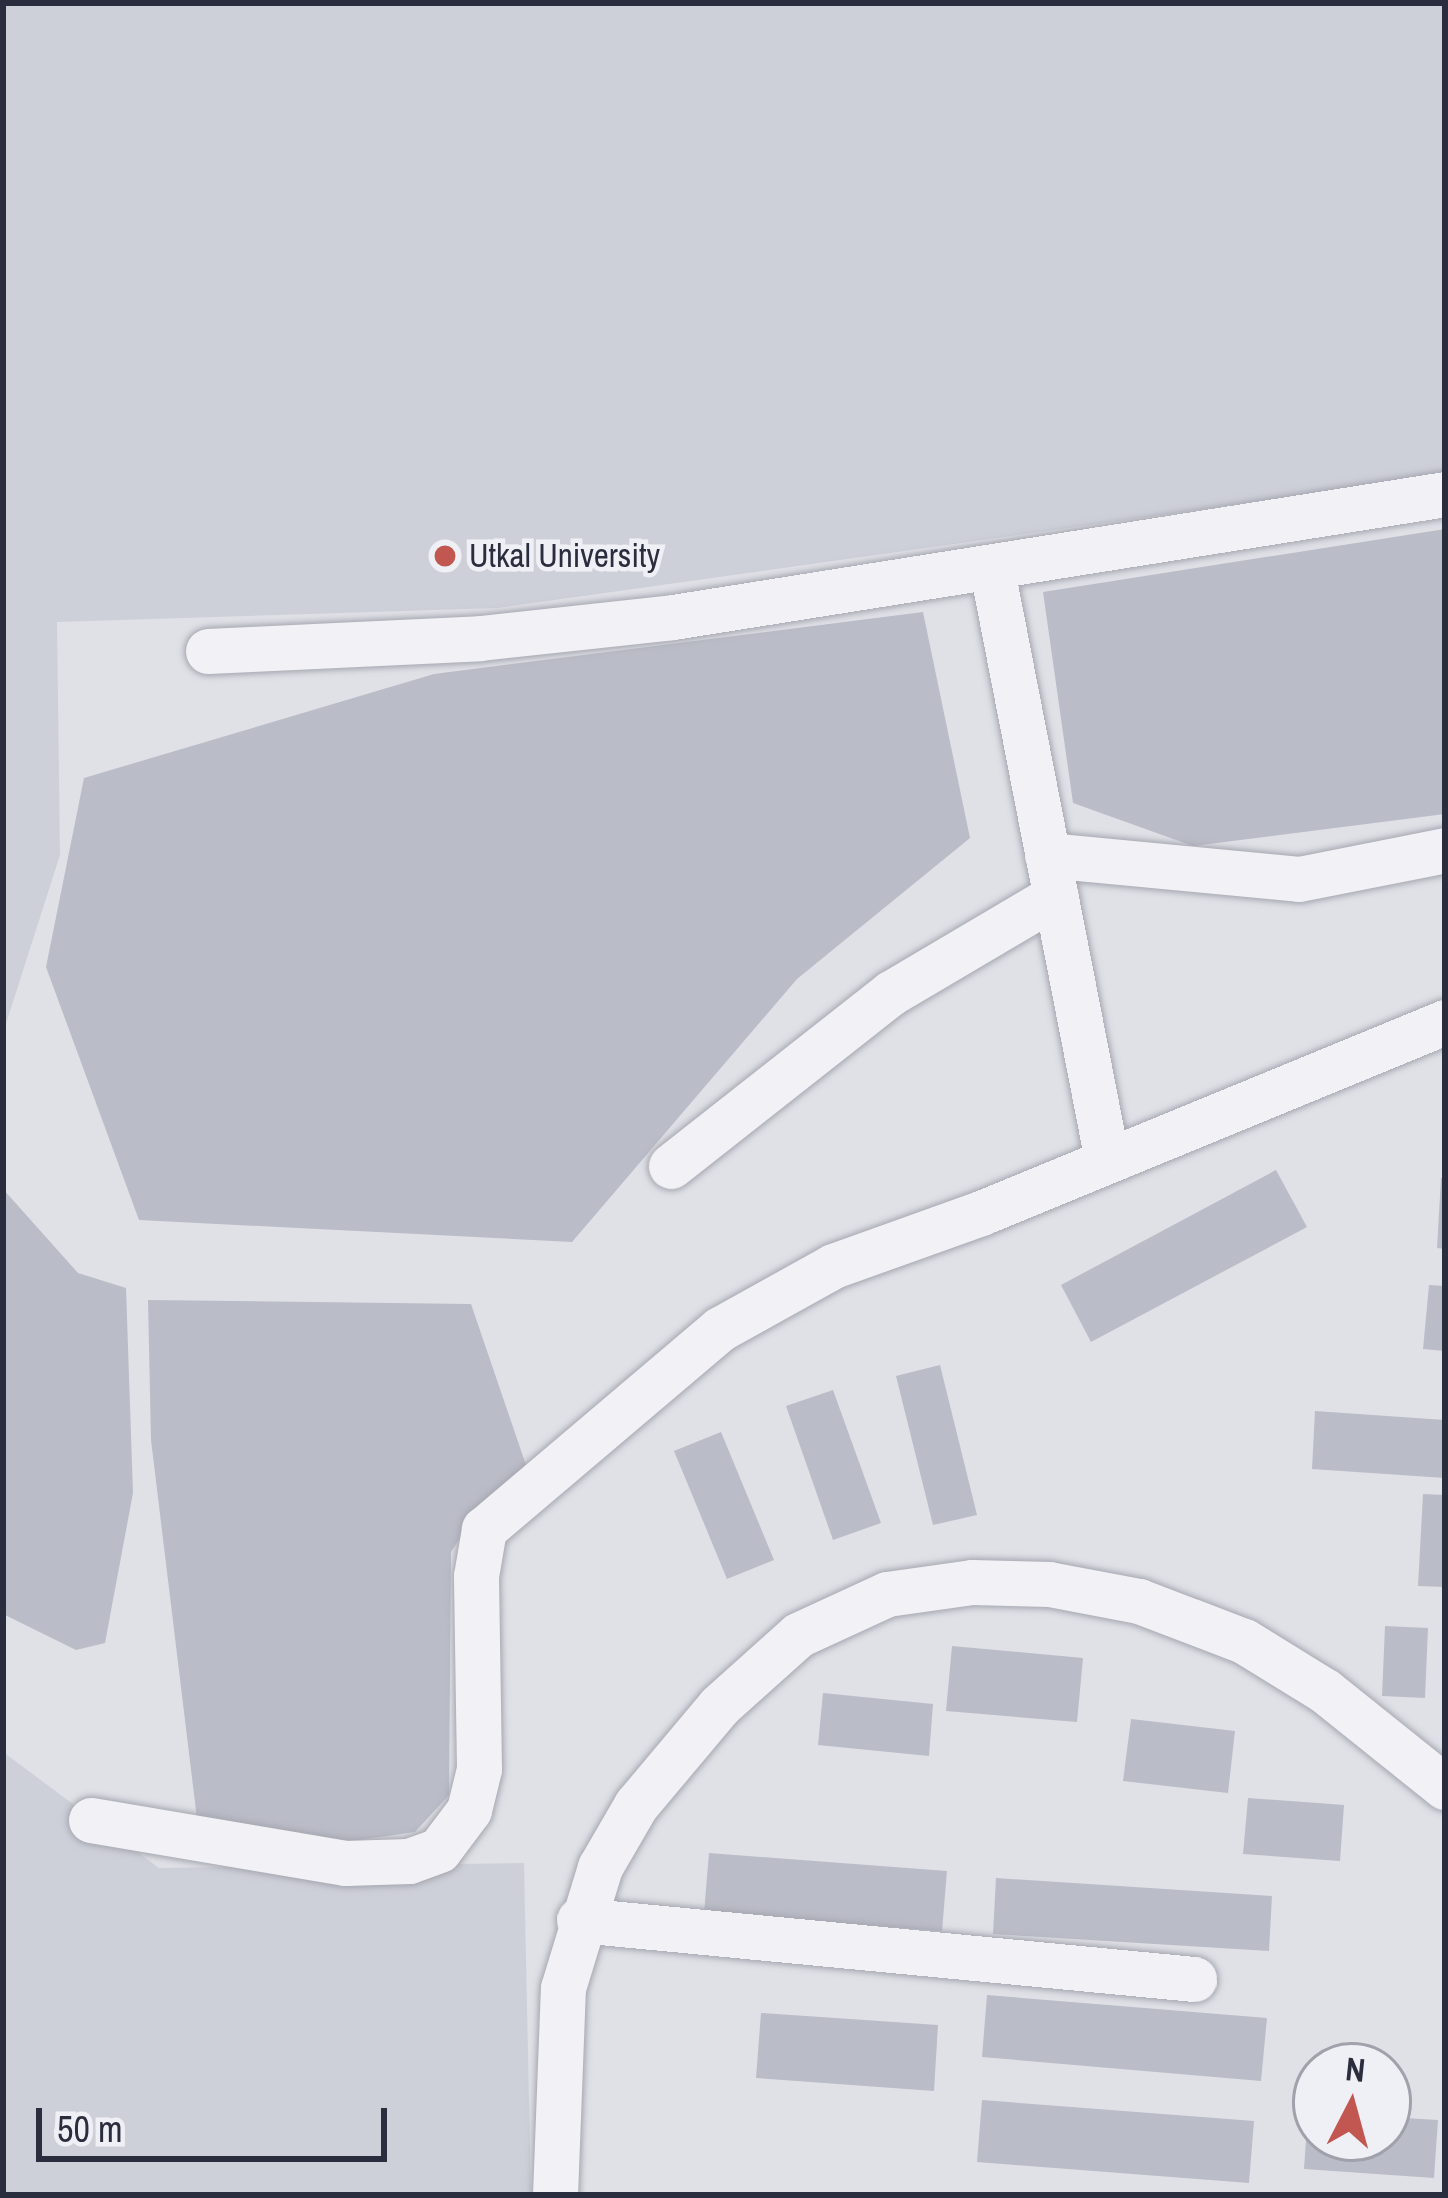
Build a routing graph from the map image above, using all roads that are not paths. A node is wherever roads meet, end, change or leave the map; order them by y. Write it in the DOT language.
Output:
graph roads {
  1 [pos="1445,494"];
  2 [pos="992,571"];
  3 [pos="208,652"];
  4 [pos="1445,850"];
  5 [pos="1051,876"];
  6 [pos="1445,1022"];
  7 [pos="1107,1160"];
  8 [pos="671,1166"];
  9 [pos="1445,1787"];
  10 [pos="91,1820"];
  11 [pos="579,1920"];
  12 [pos="1194,1979"];
  13 [pos="566,2194"];
  1 -- 2 [label="street"];
  2 -- 3 [label="street"];
  2 -- 5 [label="street"];
  4 -- 5 [label="street"];
  5 -- 7 [label="street"];
  5 -- 8 [label="street"];
  6 -- 7 [label="street"];
  7 -- 10 [label="street"];
  9 -- 11 [label="street"];
  11 -- 12 [label="street"];
  11 -- 13 [label="street"];
}
